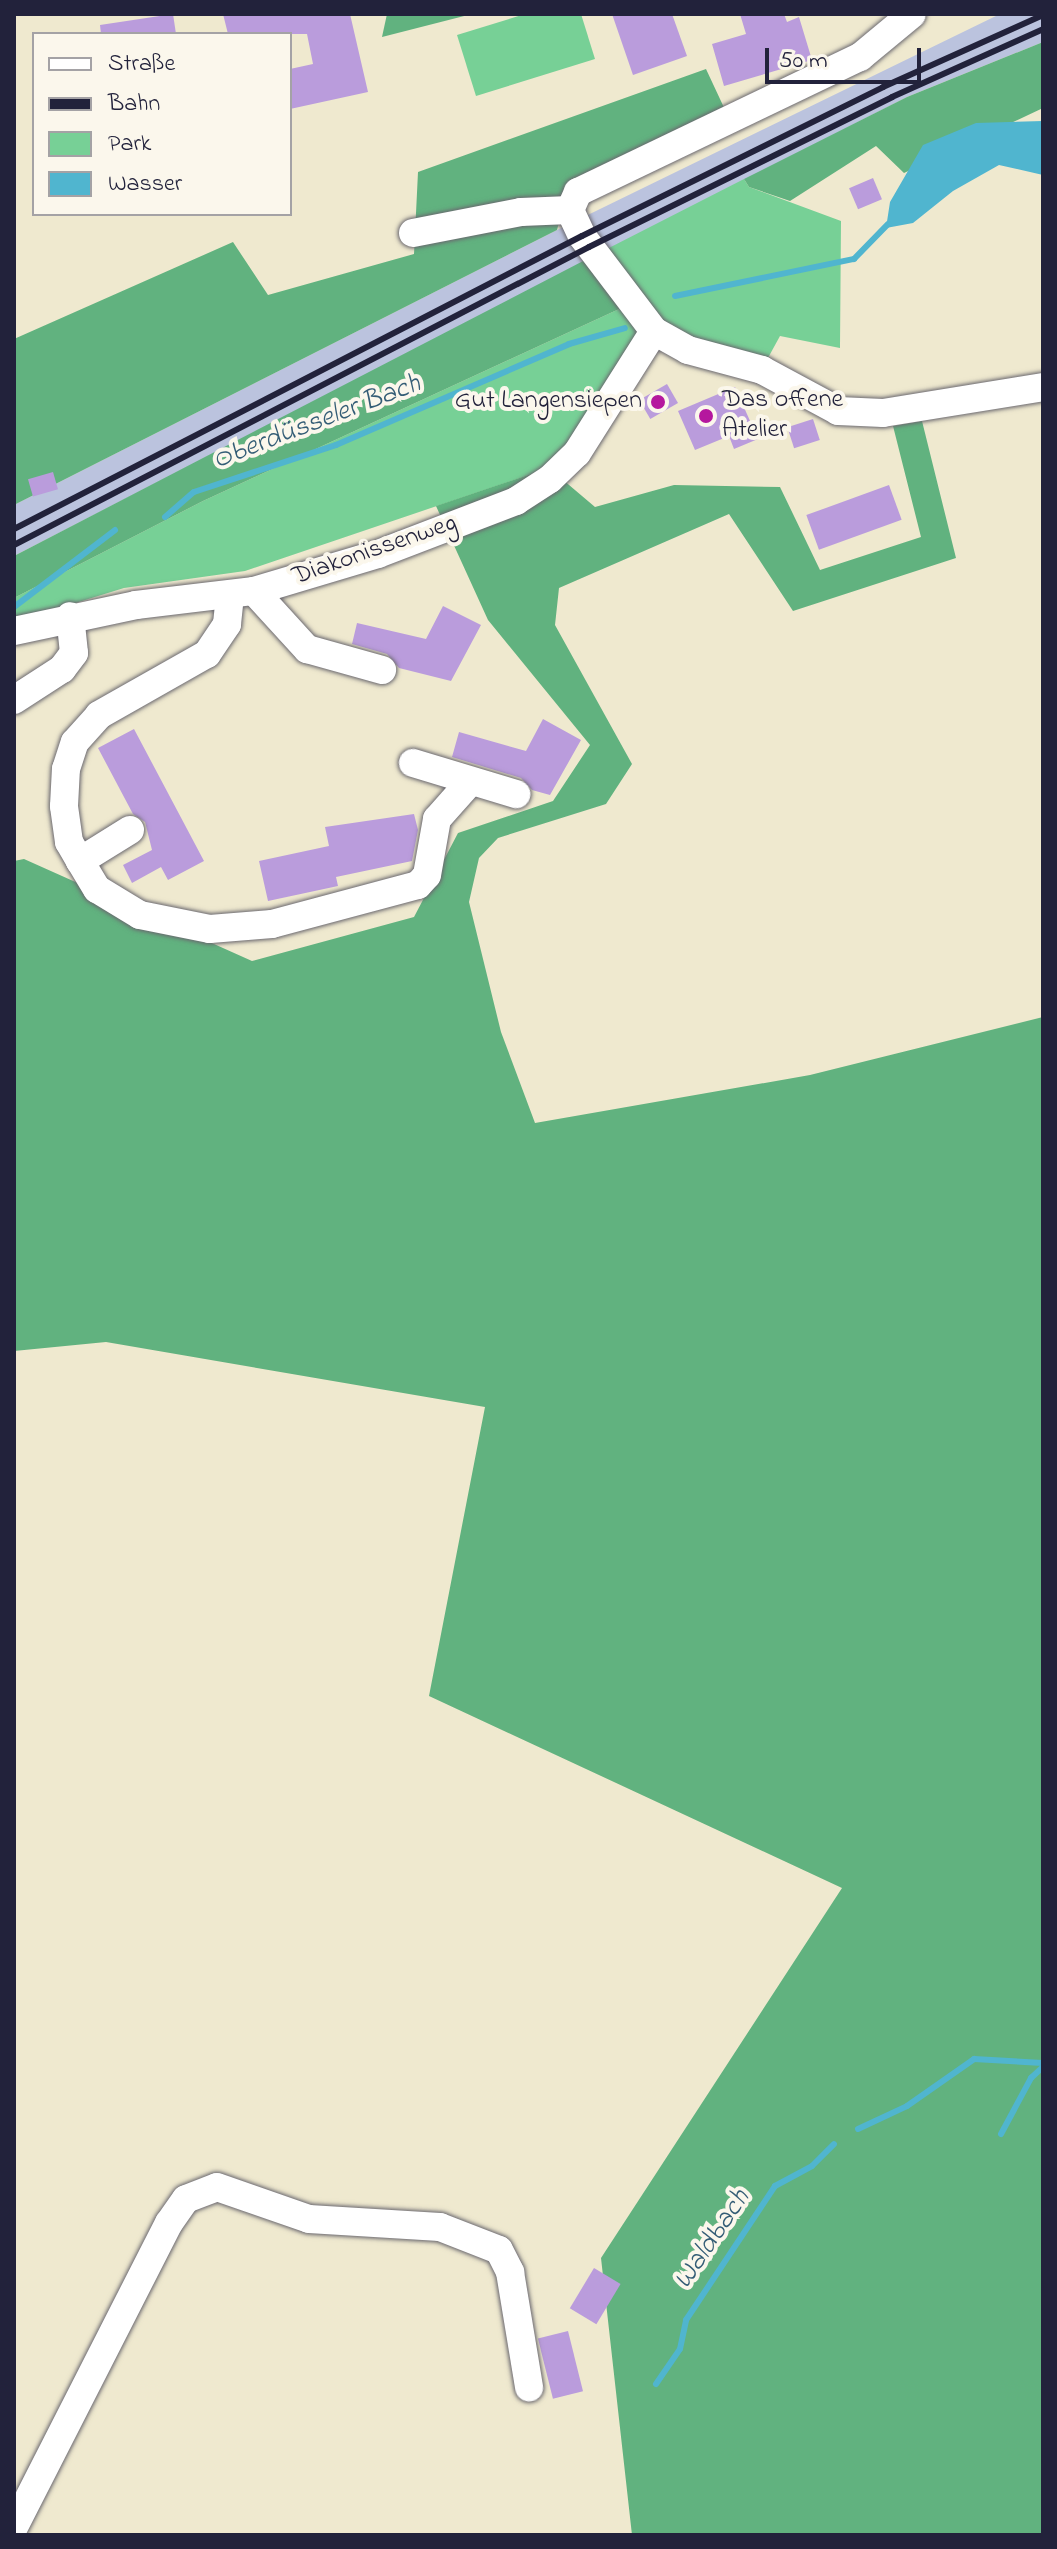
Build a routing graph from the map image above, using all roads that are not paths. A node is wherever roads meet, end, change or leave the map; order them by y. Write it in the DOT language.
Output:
graph roads {
  1 [pos="912,14"];
  2 [pos="570,210"];
  3 [pos="413,233"];
  4 [pos="654,331"];
  5 [pos="1043,387"];
  6 [pos="242,593"];
  7 [pos="70,616"];
  8 [pos="14,631"];
  9 [pos="382,670"];
  10 [pos="14,700"];
  11 [pos="413,763"];
  12 [pos="469,783"];
  13 [pos="516,794"];
  14 [pos="130,830"];
  15 [pos="80,861"];
  16 [pos="529,2387"];
  17 [pos="14,2527"];
  1 -- 2 [label="street"];
  2 -- 3 [label="street"];
  2 -- 4 [label="street"];
  4 -- 5 [label="street"];
  4 -- 6 [label="street, Diakonissenweg"];
  6 -- 7 [label="street, Diakonissenweg"];
  6 -- 9 [label="street"];
  6 -- 15 [label="street"];
  7 -- 8 [label="street, Diakonissenweg"];
  7 -- 10 [label="street"];
  11 -- 12 [label="street"];
  12 -- 13 [label="street"];
  12 -- 15 [label="street"];
  14 -- 15 [label="street"];
  16 -- 17 [label="street"];
}
